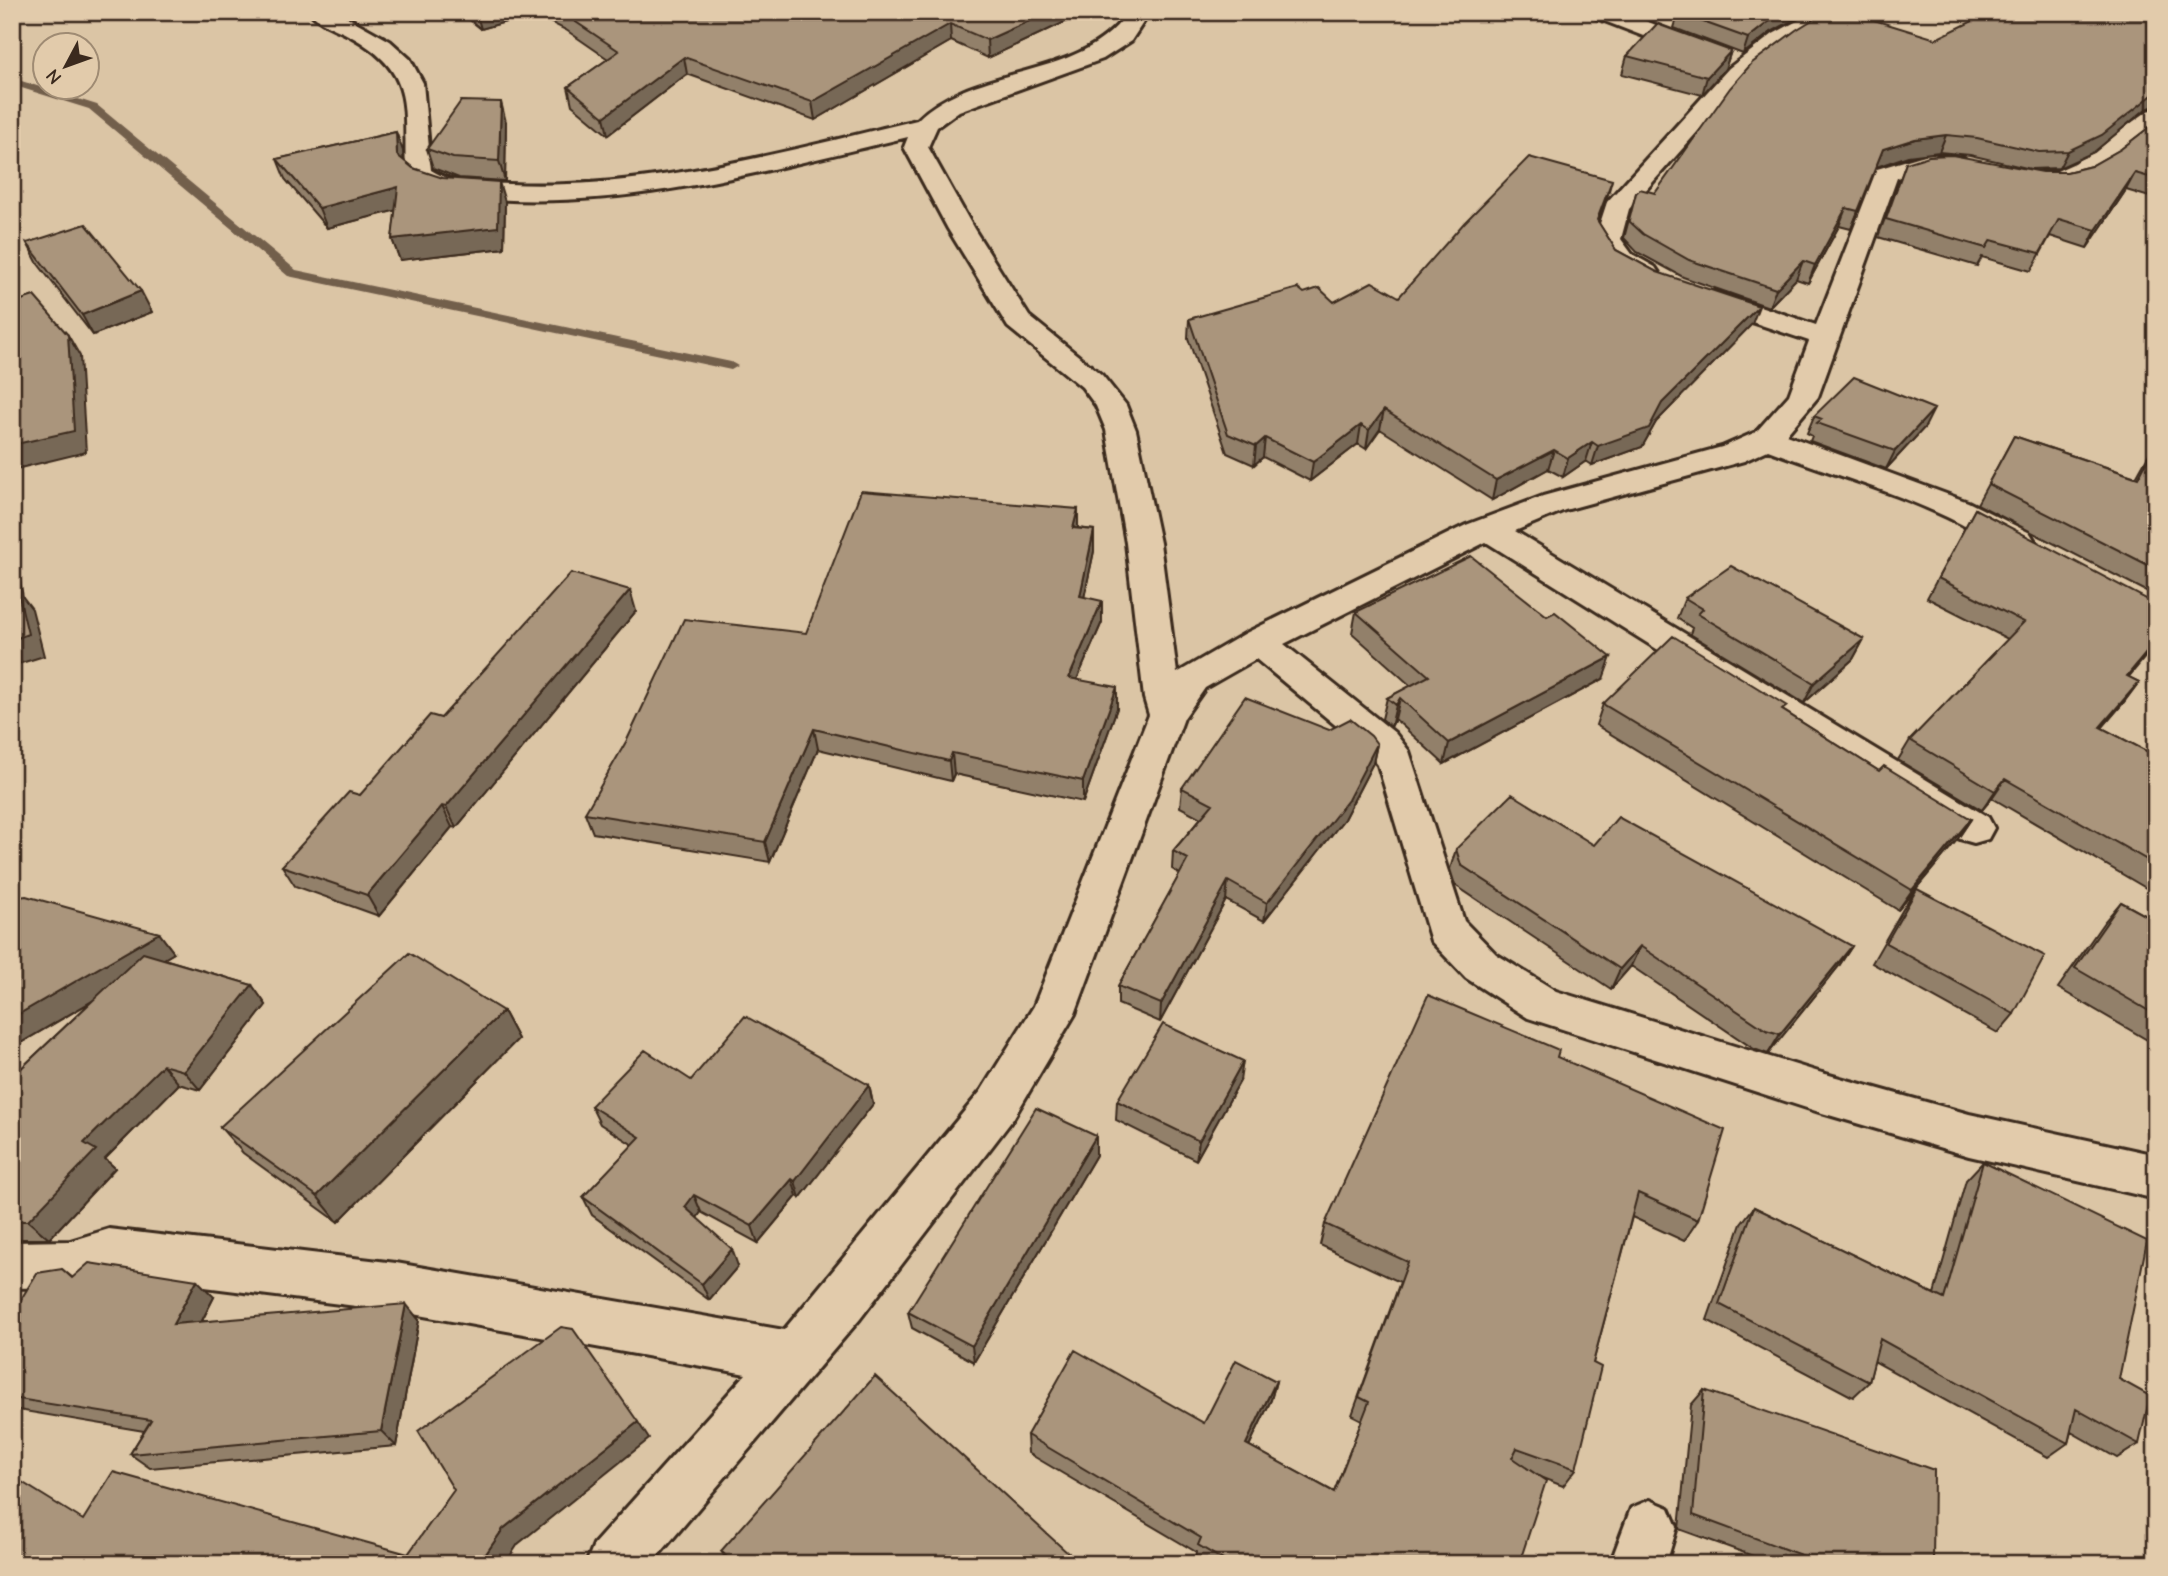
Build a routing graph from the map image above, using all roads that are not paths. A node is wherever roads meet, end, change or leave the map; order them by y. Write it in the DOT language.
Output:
graph roads {
  1 [pos="321,12"];
  2 [pos="1139,12"];
  3 [pos="1602,12"];
  4 [pos="1830,12"];
  5 [pos="1746,66"];
  6 [pos="2156,116"];
  7 [pos="923,126"];
  8 [pos="1662,282"];
  9 [pos="1687,291"];
  10 [pos="1825,337"];
  11 [pos="1767,439"];
  12 [pos="1488,529"];
  13 [pos="2044,554"];
  14 [pos="1258,642"];
  15 [pos="1167,715"];
  16 [pos="1974,828"];
  17 [pos="2156,1177"];
  18 [pos="12,1265"];
  19 [pos="794,1357"];
  20 [pos="614,1564"];
  1 -- 7 [label="street"];
  2 -- 7 [label="street"];
  3 -- 5 [label="street"];
  4 -- 5 [label="street"];
  5 -- 8 [label="street"];
  6 -- 10 [label="street"];
  7 -- 15 [label="street"];
  9 -- 10 [label="street"];
  10 -- 11 [label="street"];
  11 -- 12 [label="street"];
  11 -- 13 [label="street"];
  12 -- 14 [label="street"];
  12 -- 16 [label="street"];
  14 -- 15 [label="street"];
  14 -- 17 [label="street"];
  15 -- 19 [label="street"];
  18 -- 19 [label="street"];
  19 -- 20 [label="street"];
}
